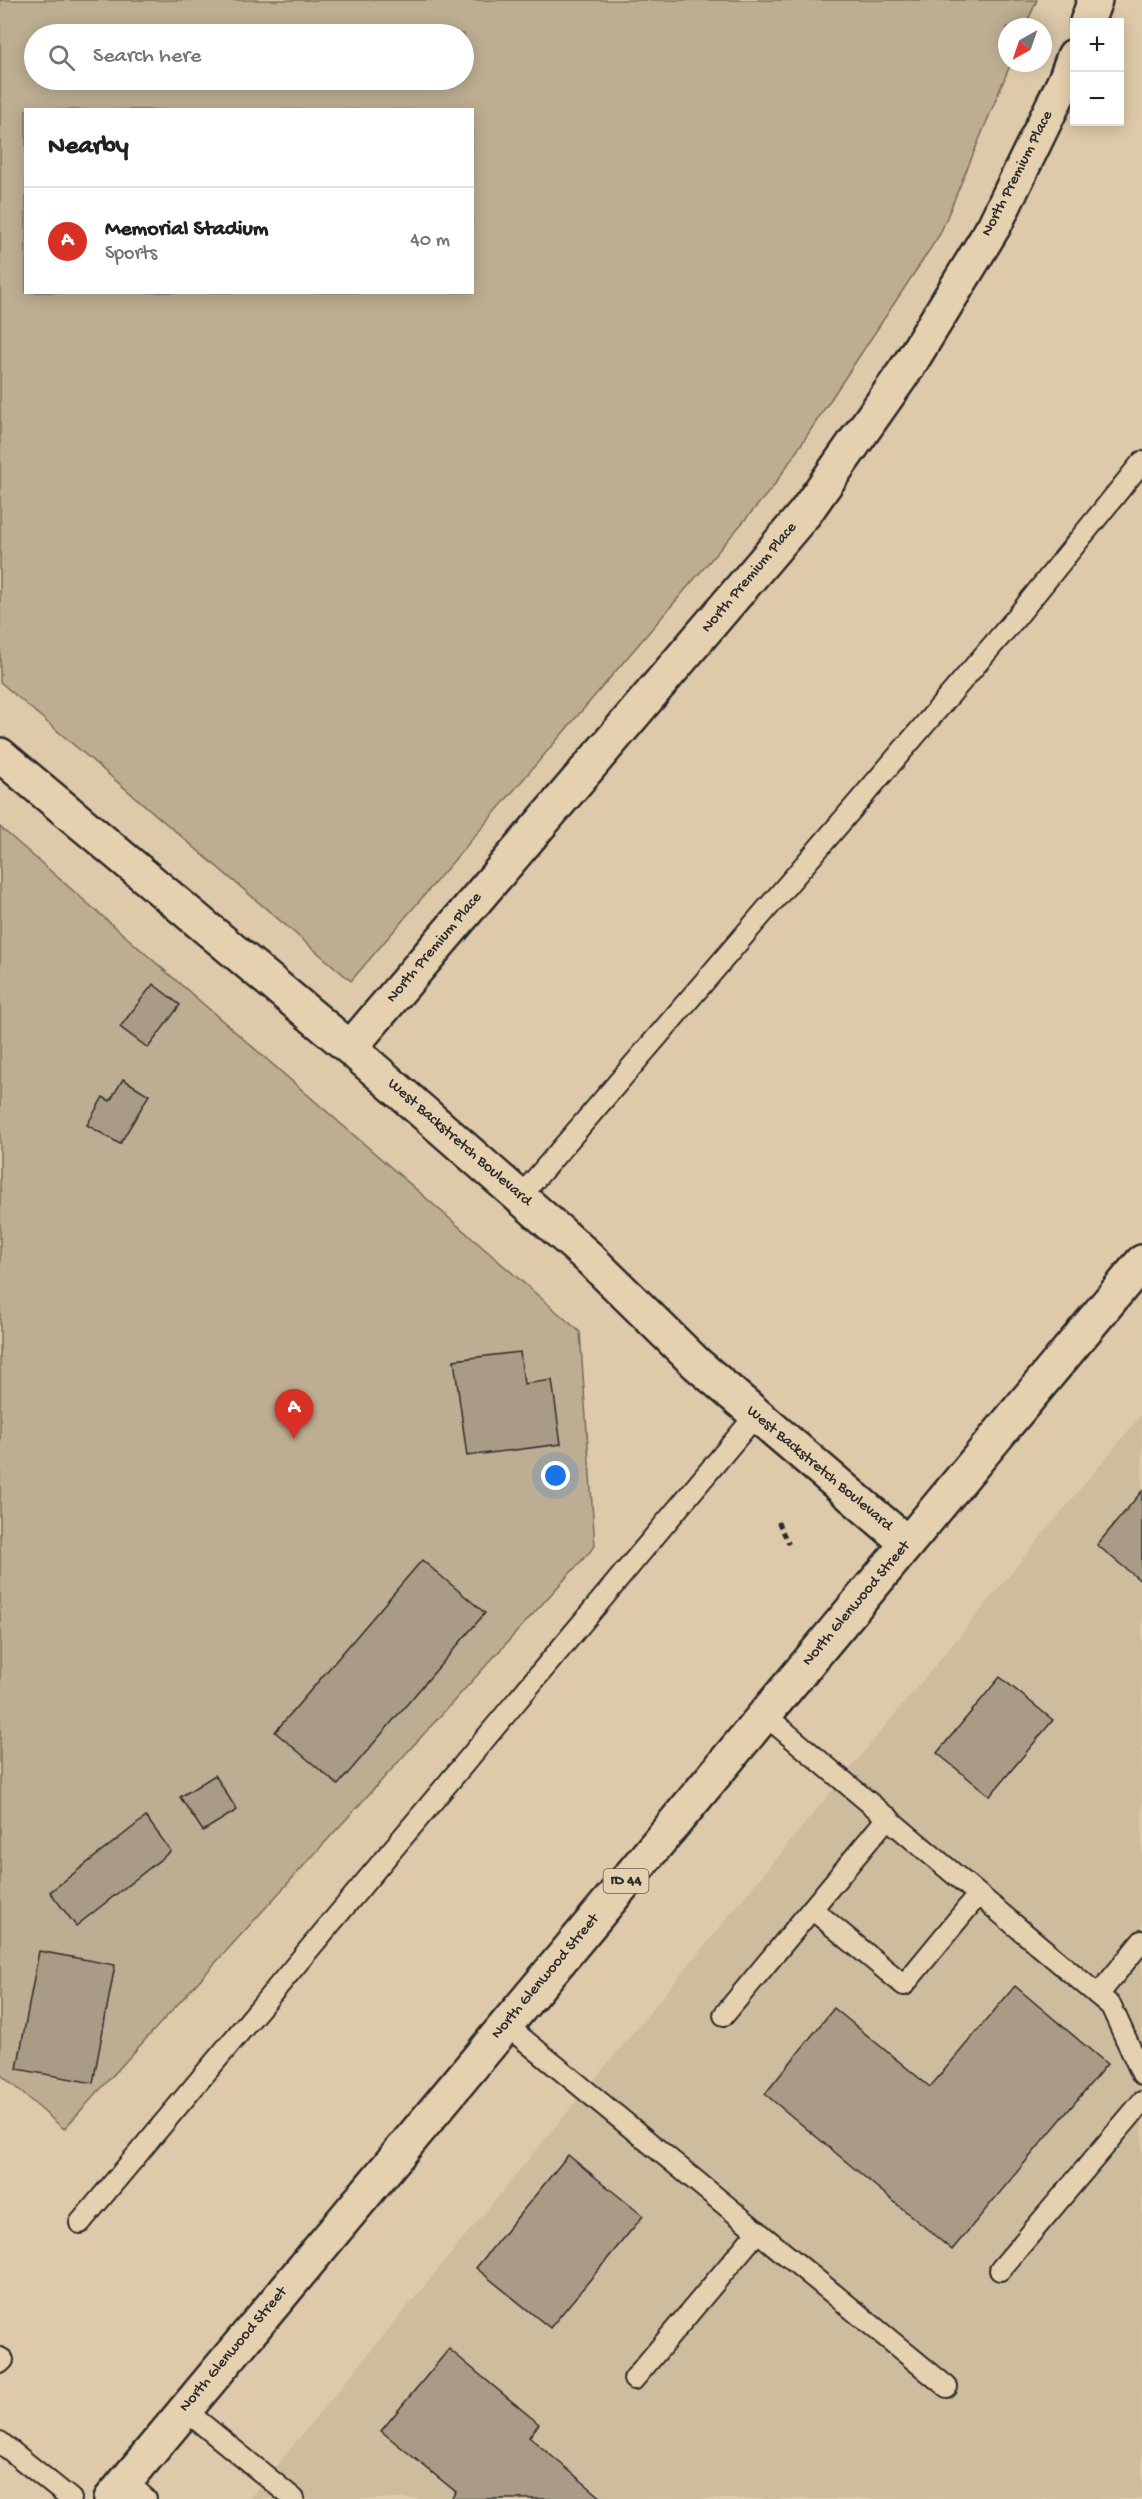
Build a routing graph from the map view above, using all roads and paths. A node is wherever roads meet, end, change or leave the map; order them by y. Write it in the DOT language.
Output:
graph roads {
  1 [pos="1095,0"];
  2 [pos="1088,18"];
  3 [pos="1070,64"];
  4 [pos="1142,462"];
  5 [pos="0,755"];
  6 [pos="350,1048"];
  7 [pos="520,1197"];
  8 [pos="1142,1262"];
  9 [pos="756,1415"];
  10 [pos="778,1522"];
  11 [pos="789,1544"];
  12 [pos="907,1544"];
  13 [pos="765,1715"];
  14 [pos="888,1817"];
  15 [pos="978,1895"];
  16 [pos="812,1909"];
  17 [pos="1142,1941"];
  18 [pos="1104,2001"];
  19 [pos="724,2015"];
  20 [pos="506,2025"];
  21 [pos="1142,2074"];
  22 [pos="1142,2102"];
  23 [pos="80,2223"];
  24 [pos="758,2231"];
  25 [pos="1000,2270"];
  26 [pos="0,2358"];
  27 [pos="0,2363"];
  28 [pos="634,2379"];
  29 [pos="946,2386"];
  30 [pos="185,2410"];
  31 [pos="0,2442"];
  32 [pos="128,2493"];
  33 [pos="71,2499"];
  34 [pos="294,2499"];
  1 -- 2 [label="street"];
  3 -- 6 [label="street, North Premium Place"];
  4 -- 7 [label="lane"];
  5 -- 6 [label="street, West Backstretch Boulevard"];
  6 -- 7 [label="street, West Backstretch Boulevard"];
  7 -- 9 [label="street, West Backstretch Boulevard"];
  8 -- 12 [label="street, North Glenwood Street / ID 44"];
  9 -- 12 [label="street, West Backstretch Boulevard"];
  9 -- 23 [label="lane"];
  10 -- 11 [label="path"];
  12 -- 13 [label="street, North Glenwood Street / ID 44"];
  13 -- 14 [label="lane"];
  13 -- 20 [label="street, North Glenwood Street / ID 44"];
  14 -- 15 [label="lane"];
  14 -- 16 [label="lane"];
  15 -- 16 [label="lane"];
  15 -- 18 [label="lane"];
  16 -- 19 [label="lane"];
  17 -- 18 [label="lane"];
  18 -- 21 [label="lane"];
  20 -- 24 [label="lane"];
  20 -- 30 [label="street, North Glenwood Street / ID 44"];
  22 -- 25 [label="lane"];
  24 -- 28 [label="lane"];
  24 -- 29 [label="lane"];
  26 -- 27 [label="lane"];
  30 -- 32 [label="street, North Glenwood Street / ID 44"];
  30 -- 34 [label="lane"];
  31 -- 33 [label="lane"];
}
